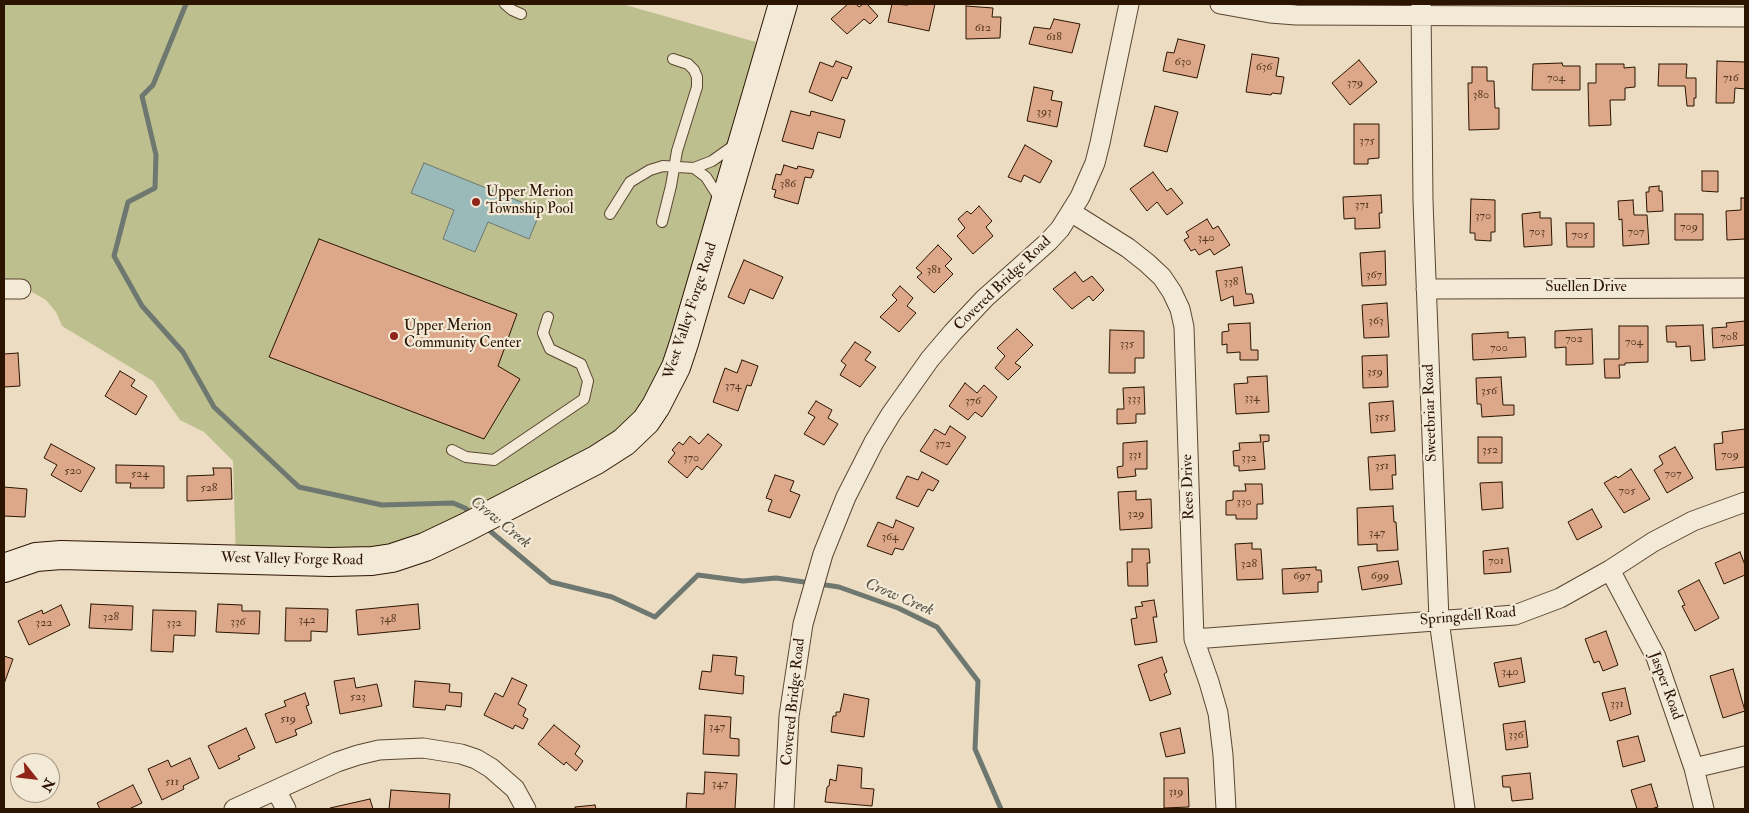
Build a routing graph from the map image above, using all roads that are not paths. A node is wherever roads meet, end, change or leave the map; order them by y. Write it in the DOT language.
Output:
graph roads {
  1 [pos="505,4"];
  2 [pos="783,4"];
  3 [pos="1129,4"];
  4 [pos="1220,4"];
  5 [pos="1421,10"];
  6 [pos="521,14"];
  7 [pos="1745,17"];
  8 [pos="674,59"];
  9 [pos="744,137"];
  10 [pos="674,167"];
  11 [pos="694,168"];
  12 [pos="724,205"];
  13 [pos="1071,212"];
  14 [pos="610,214"];
  15 [pos="662,222"];
  16 [pos="1745,288"];
  17 [pos="1426,289"];
  18 [pos="548,317"];
  19 [pos="452,450"];
  20 [pos="1745,502"];
  21 [pos="4,568"];
  22 [pos="1610,570"];
  23 [pos="1439,620"];
  24 [pos="1194,639"];
  25 [pos="1745,756"];
  26 [pos="1694,768"];
  27 [pos="276,790"];
  28 [pos="234,809"];
  29 [pos="286,809"];
  30 [pos="526,809"];
  31 [pos="784,809"];
  32 [pos="1226,809"];
  33 [pos="1465,809"];
  34 [pos="1704,809"];
  1 -- 6 [label="lane"];
  2 -- 9 [label="main road, West Valley Forge Road"];
  3 -- 13 [label="street, Covered Bridge Road"];
  4 -- 5 [label="street"];
  5 -- 7 [label="street"];
  5 -- 17 [label="street, Sweetbriar Road"];
  8 -- 10 [label="lane"];
  9 -- 11 [label="lane"];
  9 -- 12 [label="main road, West Valley Forge Road"];
  10 -- 11 [label="lane"];
  10 -- 14 [label="lane"];
  10 -- 15 [label="lane"];
  11 -- 12 [label="lane"];
  12 -- 21 [label="main road, West Valley Forge Road"];
  13 -- 24 [label="street, Rees Drive"];
  13 -- 31 [label="street, Covered Bridge Road"];
  16 -- 17 [label="street, Suellen Drive"];
  17 -- 23 [label="street, Sweetbriar Road"];
  18 -- 19 [label="lane"];
  20 -- 22 [label="street, Springdell Road"];
  22 -- 23 [label="street, Springdell Road"];
  22 -- 26 [label="street, Jasper Road"];
  23 -- 24 [label="street, Springdell Road"];
  23 -- 33 [label="street, Sweetbriar Road"];
  24 -- 32 [label="street, Rees Drive"];
  25 -- 26 [label="street"];
  26 -- 34 [label="street, Jasper Road"];
  27 -- 28 [label="street"];
  27 -- 29 [label="street"];
  27 -- 30 [label="street"];
}
